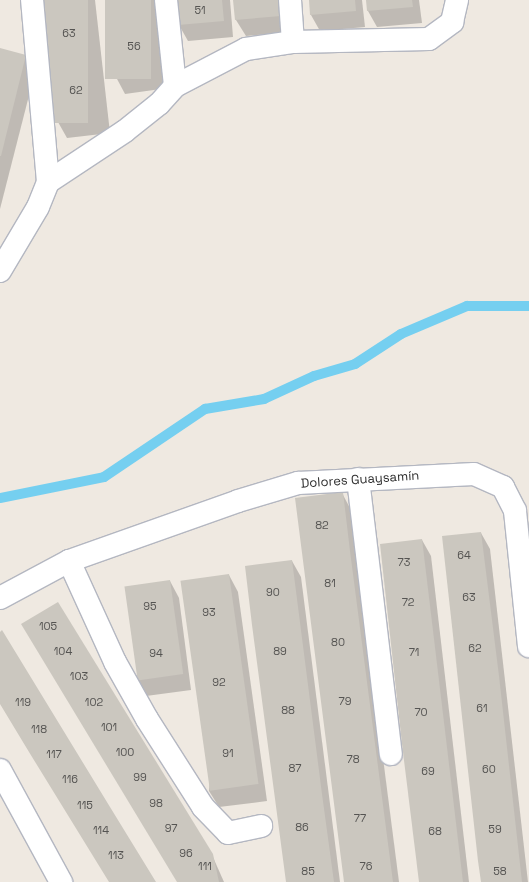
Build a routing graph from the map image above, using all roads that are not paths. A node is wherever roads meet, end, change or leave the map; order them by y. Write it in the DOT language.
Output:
graph roads {
  1 [pos="32,0"];
  2 [pos="166,0"];
  3 [pos="290,0"];
  4 [pos="457,0"];
  5 [pos="293,42"];
  6 [pos="175,86"];
  7 [pos="48,182"];
  8 [pos="0,271"];
  9 [pos="358,479"];
  10 [pos="69,561"];
  11 [pos="0,598"];
  12 [pos="529,646"];
  13 [pos="391,754"];
  14 [pos="0,770"];
  15 [pos="261,826"];
  16 [pos="61,882"];
  1 -- 7 [label="street"];
  2 -- 6 [label="street"];
  3 -- 5 [label="street"];
  4 -- 5 [label="street"];
  5 -- 6 [label="street"];
  6 -- 7 [label="street"];
  7 -- 8 [label="street"];
  9 -- 10 [label="street, Dolores Guaysamín"];
  9 -- 12 [label="street, Dolores Guaysamín"];
  9 -- 13 [label="street"];
  10 -- 11 [label="street, Dolores Guaysamín"];
  10 -- 15 [label="street"];
  14 -- 16 [label="street"];
}
